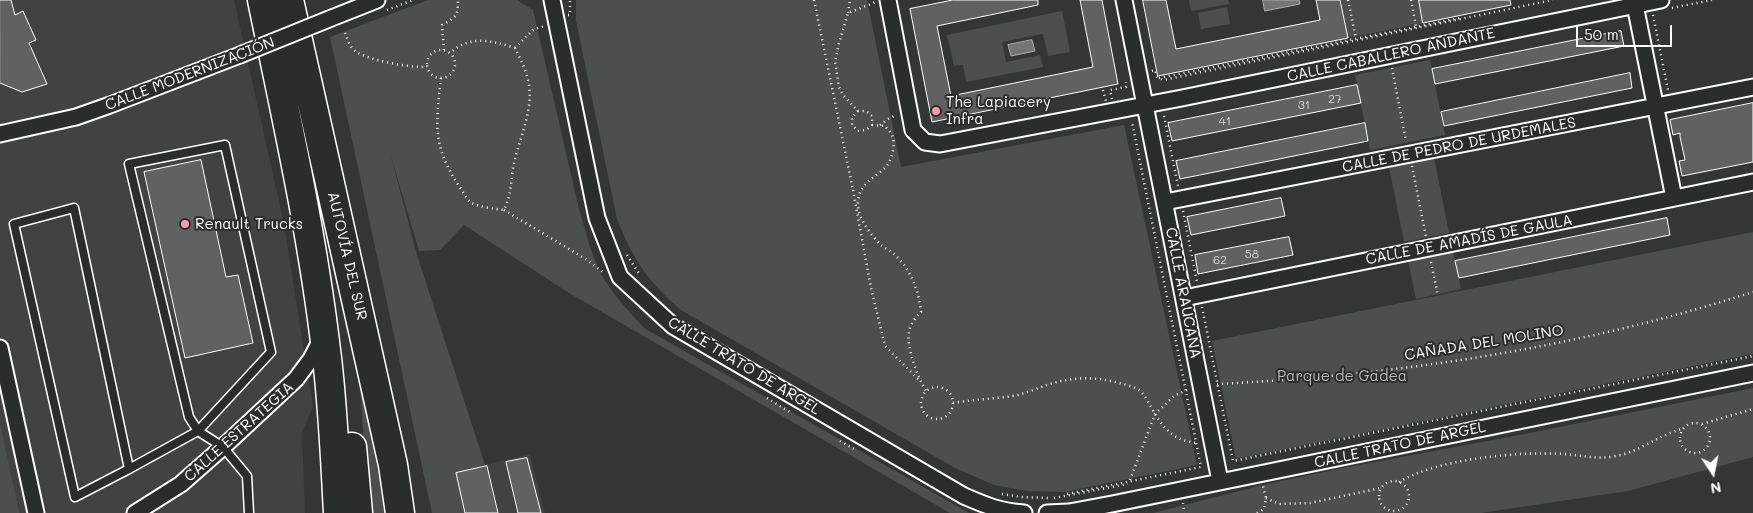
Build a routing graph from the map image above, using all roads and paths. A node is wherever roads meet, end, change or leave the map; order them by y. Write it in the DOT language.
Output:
graph roads {
  1 [pos="262,0"];
  2 [pos="289,0"];
  3 [pos="377,0"];
  4 [pos="458,0"];
  5 [pos="552,0"];
  6 [pos="814,0"];
  7 [pos="850,0"];
  8 [pos="1124,0"];
  9 [pos="1348,0"];
  10 [pos="1411,0"];
  11 [pos="1547,0"];
  12 [pos="1553,0"];
  13 [pos="1712,0"];
  14 [pos="884,1"];
  15 [pos="1635,3"];
  16 [pos="1660,7"];
  17 [pos="848,13"];
  18 [pos="570,15"];
  19 [pos="571,21"];
  20 [pos="545,26"];
  21 [pos="1416,26"];
  22 [pos="345,33"];
  23 [pos="547,34"];
  24 [pos="1356,39"];
  25 [pos="444,50"];
  26 [pos="450,53"];
  27 [pos="427,67"];
  28 [pos="1148,70"];
  29 [pos="441,78"];
  30 [pos="1159,78"];
  31 [pos="1753,87"];
  32 [pos="1671,103"];
  33 [pos="1146,105"];
  34 [pos="1656,106"];
  35 [pos="858,111"];
  36 [pos="894,116"];
  37 [pos="1116,116"];
  38 [pos="872,125"];
  39 [pos="879,126"];
  40 [pos="0,134"];
  41 [pos="296,159"];
  42 [pos="1753,182"];
  43 [pos="853,190"];
  44 [pos="1674,198"];
  45 [pos="1165,202"];
  46 [pos="858,203"];
  47 [pos="504,210"];
  48 [pos="626,252"];
  49 [pos="605,269"];
  50 [pos="644,281"];
  51 [pos="1753,292"];
  52 [pos="1184,298"];
  53 [pos="324,333"];
  54 [pos="0,348"];
  55 [pos="1753,372"];
  56 [pos="919,381"];
  57 [pos="329,382"];
  58 [pos="1201,384"];
  59 [pos="926,391"];
  60 [pos="1186,391"];
  61 [pos="767,398"];
  62 [pos="953,403"];
  63 [pos="1753,409"];
  64 [pos="1155,414"];
  65 [pos="797,415"];
  66 [pos="1702,424"];
  67 [pos="1682,429"];
  68 [pos="198,431"];
  69 [pos="833,437"];
  70 [pos="1229,437"];
  71 [pos="1212,440"];
  72 [pos="1196,443"];
  73 [pos="223,447"];
  74 [pos="856,450"];
  75 [pos="394,464"];
  76 [pos="130,469"];
  77 [pos="1220,481"];
  78 [pos="1399,482"];
  79 [pos="1129,483"];
  80 [pos="1381,488"];
  81 [pos="997,493"];
  82 [pos="1067,494"];
  83 [pos="1266,498"];
  84 [pos="1112,504"];
  85 [pos="36,513"];
  86 [pos="135,513"];
  87 [pos="249,513"];
  88 [pos="327,513"];
  89 [pos="338,513"];
  90 [pos="358,513"];
  91 [pos="400,513"];
  92 [pos="405,513"];
  93 [pos="1024,513"];
  94 [pos="1046,513"];
  1 -- 41 [label="highway, AUTOVÍA DEL SUR"];
  2 -- 75 [label="highway, AUTOVÍA DEL SUR"];
  3 -- 40 [label="street, CALLE MODERNIZACIÓN, bridge"];
  4 -- 25 [label="path"];
  5 -- 93 [label="street, CALLE TRATO DE ARGEL"];
  6 -- 43 [label="path"];
  7 -- 17 [label="path"];
  8 -- 28 [label="street, CALLE ARAUCANA"];
  9 -- 24 [label="path"];
  10 -- 21 [label="path"];
  11 -- 21 [label="path"];
  12 -- 30 [label="path"];
  13 -- 16 [label="path"];
  14 -- 17 [label="path"];
  14 -- 37 [label="street, CALLE CABALLERO ANDANTE"];
  15 -- 16 [label="street, CALLE CABALLERO ANDANTE"];
  15 -- 33 [label="street, CALLE CABALLERO ANDANTE"];
  15 -- 34 [label="street"];
  16 -- 32 [label="path"];
  17 -- 35 [label="path"];
  18 -- 19 [label="path"];
  20 -- 23 [label="path"];
  21 -- 24 [label="path"];
  22 -- 27 [label="path"];
  24 -- 30 [label="path"];
  25 -- 26 [label="path"];
  25 -- 27 [label="path"];
  26 -- 29 [label="path"];
  26 -- 47 [label="path"];
  27 -- 29 [label="path"];
  28 -- 30 [label="path"];
  28 -- 33 [label="street, CALLE ARAUCANA"];
  28 -- 37 [label="path"];
  29 -- 47 [label="path"];
  31 -- 32 [label="street, CALLE DE PEDRO DE URDEMALES"];
  32 -- 34 [label="street, CALLE DE PEDRO DE URDEMALES"];
  33 -- 37 [label="street, CALLE CABALLERO ANDANTE"];
  33 -- 45 [label="street, CALLE ARAUCANA"];
  34 -- 44 [label="street"];
  34 -- 45 [label="street, CALLE DE PEDRO DE URDEMALES"];
  35 -- 38 [label="path"];
  35 -- 38 [label="path"];
  36 -- 39 [label="path"];
  37 -- 60 [label="path"];
  38 -- 39 [label="path"];
  39 -- 46 [label="path"];
  41 -- 53 [label="highway, AUTOVÍA DEL SUR"];
  41 -- 90 [label="highway"];
  42 -- 44 [label="street, CALLE DE AMADÍS DE GAULA"];
  43 -- 46 [label="path"];
  43 -- 56 [label="path"];
  44 -- 52 [label="street, CALLE DE AMADÍS DE GAULA"];
  45 -- 52 [label="street, CALLE ARAUCANA"];
  46 -- 56 [label="path"];
  47 -- 49 [label="path"];
  48 -- 50 [label="path"];
  51 -- 58 [label="path, CAÑADA DEL MOLINO"];
  52 -- 58 [label="street, CALLE ARAUCANA"];
  53 -- 57 [label="highway, AUTOVÍA DEL SUR"];
  53 -- 73 [label="street, CALLE ESTRATEGIA"];
  54 -- 85 [label="street"];
  55 -- 77 [label="street, CALLE TRATO DE ARGEL"];
  56 -- 59 [label="path"];
  57 -- 88 [label="highway"];
  57 -- 89 [label="highway, AUTOVÍA DEL SUR"];
  58 -- 60 [label="path, CAÑADA DEL MOLINO"];
  58 -- 71 [label="street, CALLE ARAUCANA"];
  59 -- 62 [label="path"];
  59 -- 62 [label="path"];
  60 -- 64 [label="path, CAÑADA DEL MOLINO"];
  60 -- 72 [label="path"];
  61 -- 65 [label="path"];
  62 -- 64 [label="path"];
  63 -- 66 [label="path"];
  64 -- 72 [label="path"];
  64 -- 79 [label="path, CAÑADA DEL MOLINO"];
  66 -- 67 [label="path"];
  66 -- 67 [label="path"];
  67 -- 78 [label="path"];
  68 -- 68 [label="lane"];
  68 -- 73 [label="lane"];
  68 -- 76 [label="lane"];
  69 -- 74 [label="path"];
  70 -- 71 [label="path"];
  71 -- 72 [label="path"];
  71 -- 77 [label="street, CALLE ARAUCANA"];
  72 -- 79 [label="path"];
  73 -- 86 [label="street, CALLE ESTRATEGIA"];
  73 -- 87 [label="lane"];
  75 -- 91 [label="highway, AUTOVÍA DEL SUR"];
  75 -- 92 [label="highway"];
  76 -- 76 [label="lane"];
  77 -- 84 [label="street, CALLE TRATO DE ARGEL"];
  78 -- 80 [label="path"];
  78 -- 80 [label="path"];
  79 -- 81 [label="path"];
  79 -- 82 [label="path"];
  79 -- 84 [label="path, CAÑADA DEL MOLINO"];
  80 -- 83 [label="path"];
  84 -- 94 [label="street, CALLE TRATO DE ARGEL"];
}
